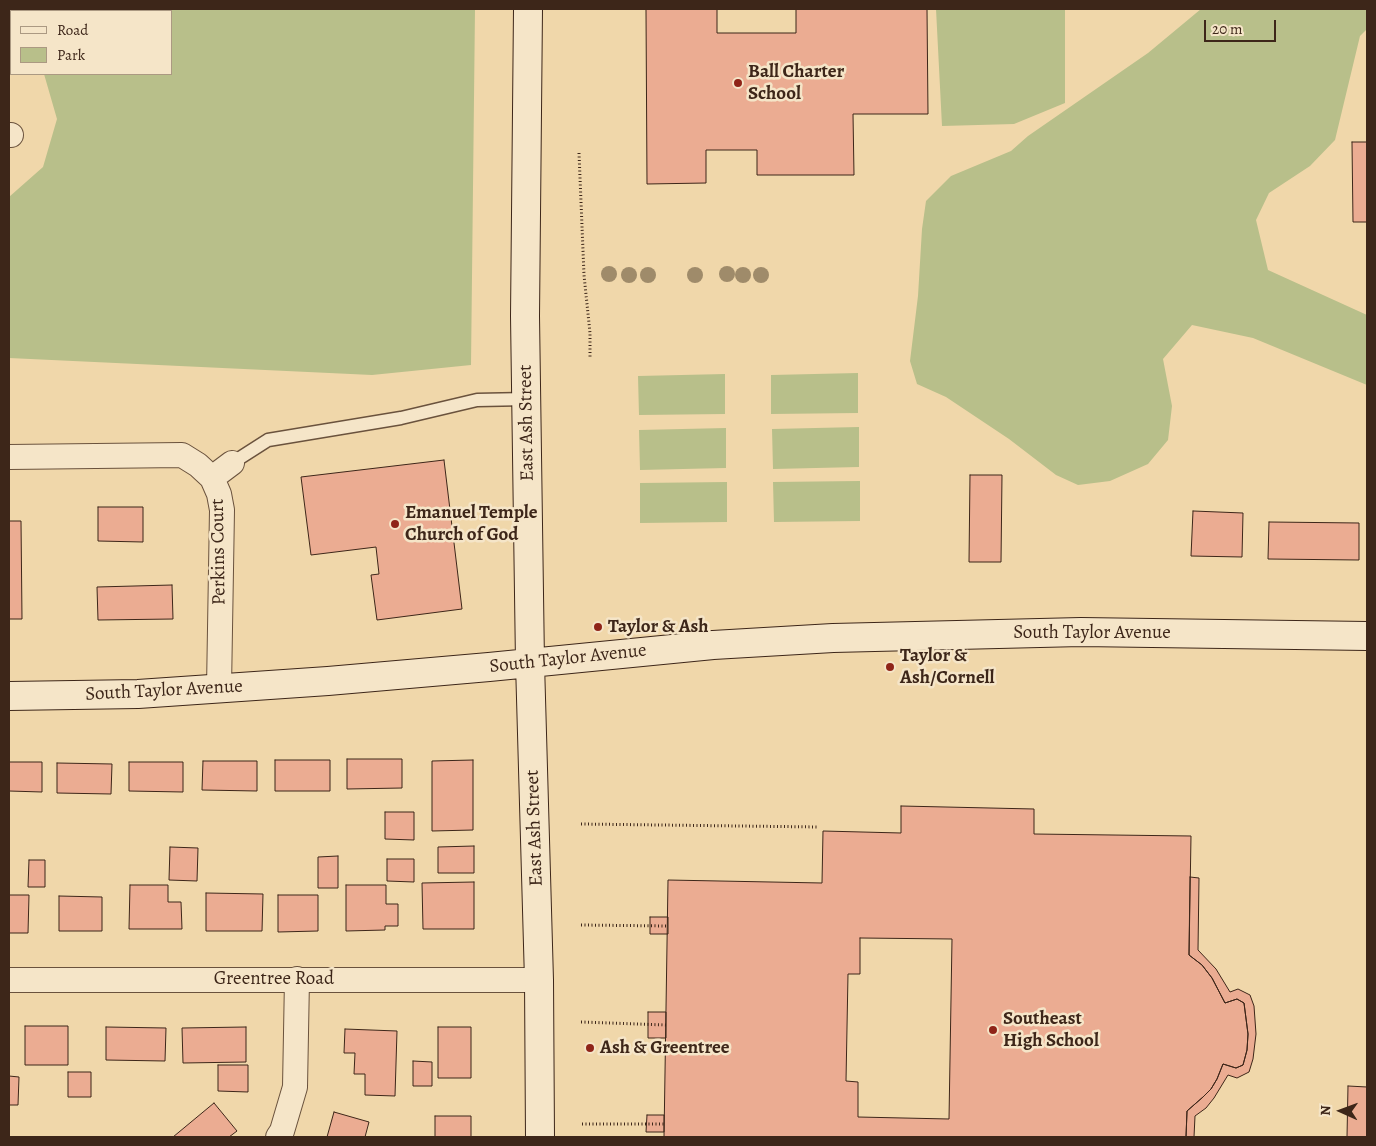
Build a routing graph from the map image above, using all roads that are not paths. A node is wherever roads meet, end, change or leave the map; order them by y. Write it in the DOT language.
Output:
graph roads {
  1 [pos="528,9"];
  2 [pos="527,399"];
  3 [pos="9,457"];
  4 [pos="232,463"];
  5 [pos="212,478"];
  6 [pos="1367,636"];
  7 [pos="530,664"];
  8 [pos="219,688"];
  9 [pos="9,696"];
  10 [pos="297,979"];
  11 [pos="9,980"];
  12 [pos="539,980"];
  13 [pos="278,1137"];
  14 [pos="540,1137"];
  1 -- 2 [label="street, East Ash Street"];
  2 -- 4 [label="lane"];
  2 -- 7 [label="street, East Ash Street"];
  3 -- 5 [label="street, Perkins Court"];
  4 -- 5 [label="street"];
  5 -- 8 [label="street, Perkins Court"];
  6 -- 7 [label="street, South Taylor Avenue"];
  7 -- 8 [label="street, South Taylor Avenue"];
  7 -- 12 [label="street, East Ash Street"];
  8 -- 9 [label="street, South Taylor Avenue"];
  10 -- 11 [label="street, Greentree Road"];
  10 -- 12 [label="street, Greentree Road"];
  10 -- 13 [label="street"];
  12 -- 14 [label="street, East Ash Street"];
}
